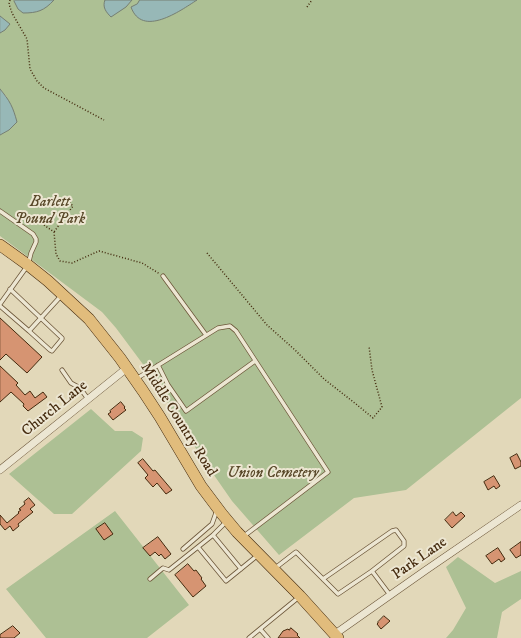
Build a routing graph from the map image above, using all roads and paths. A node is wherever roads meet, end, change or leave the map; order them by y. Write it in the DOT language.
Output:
graph roads {
  1 [pos="10,0"];
  2 [pos="312,0"];
  3 [pos="307,7"];
  4 [pos="104,120"];
  5 [pos="43,199"];
  6 [pos="0,211"];
  7 [pos="44,225"];
  8 [pos="54,232"];
  9 [pos="0,245"];
  10 [pos="207,253"];
  11 [pos="28,265"];
  12 [pos="163,276"];
  13 [pos="10,289"];
  14 [pos="63,294"];
  15 [pos="0,305"];
  16 [pos="41,318"];
  17 [pos="28,331"];
  18 [pos="206,335"];
  19 [pos="369,346"];
  20 [pos="255,361"];
  21 [pos="158,365"];
  22 [pos="127,368"];
  23 [pos="62,370"];
  24 [pos="135,380"];
  25 [pos="88,399"];
  26 [pos="0,470"];
  27 [pos="521,505"];
  28 [pos="217,507"];
  29 [pos="228,520"];
  30 [pos="213,535"];
  31 [pos="242,538"];
  32 [pos="198,546"];
  33 [pos="183,549"];
  34 [pos="259,555"];
  35 [pos="241,569"];
  36 [pos="273,570"];
  37 [pos="372,571"];
  38 [pos="150,579"];
  39 [pos="323,579"];
  40 [pos="390,595"];
  41 [pos="300,596"];
  42 [pos="260,629"];
  43 [pos="336,636"];
  44 [pos="249,638"];
  45 [pos="268,638"];
  1 -- 4 [label="path"];
  2 -- 3 [label="path"];
  5 -- 8 [label="path"];
  6 -- 11 [label="lane"];
  7 -- 8 [label="path"];
  8 -- 12 [label="path"];
  9 -- 11 [label="main road, Middle Country Road"];
  10 -- 19 [label="path"];
  11 -- 13 [label="lane"];
  11 -- 14 [label="main road, Middle Country Road"];
  12 -- 18 [label="lane"];
  13 -- 15 [label="lane"];
  13 -- 16 [label="lane"];
  14 -- 16 [label="lane"];
  14 -- 22 [label="main road, Middle Country Road"];
  15 -- 17 [label="lane"];
  16 -- 17 [label="lane"];
  16 -- 17 [label="lane"];
  18 -- 20 [label="lane"];
  18 -- 21 [label="lane"];
  20 -- 21 [label="lane"];
  20 -- 31 [label="lane"];
  21 -- 24 [label="lane"];
  22 -- 24 [label="main road, Middle Country Road"];
  22 -- 25 [label="street, Church Lane"];
  23 -- 25 [label="lane"];
  24 -- 28 [label="main road, Middle Country Road"];
  25 -- 26 [label="street, Church Lane"];
  27 -- 40 [label="street, Park Lane"];
  28 -- 29 [label="main road, Middle Country Road"];
  28 -- 33 [label="lane"];
  29 -- 30 [label="lane"];
  29 -- 31 [label="main road, Middle Country Road"];
  30 -- 32 [label="lane"];
  30 -- 35 [label="lane"];
  31 -- 34 [label="main road, Middle Country Road"];
  32 -- 35 [label="lane"];
  32 -- 38 [label="lane"];
  34 -- 35 [label="lane"];
  34 -- 36 [label="main road, Middle Country Road"];
  36 -- 39 [label="lane"];
  36 -- 41 [label="main road, Middle Country Road"];
  37 -- 39 [label="lane"];
  37 -- 39 [label="lane"];
  37 -- 40 [label="lane"];
  40 -- 43 [label="street, Park Lane"];
  41 -- 42 [label="lane"];
  41 -- 43 [label="main road, Middle Country Road"];
  42 -- 44 [label="lane"];
  42 -- 45 [label="lane"];
}
